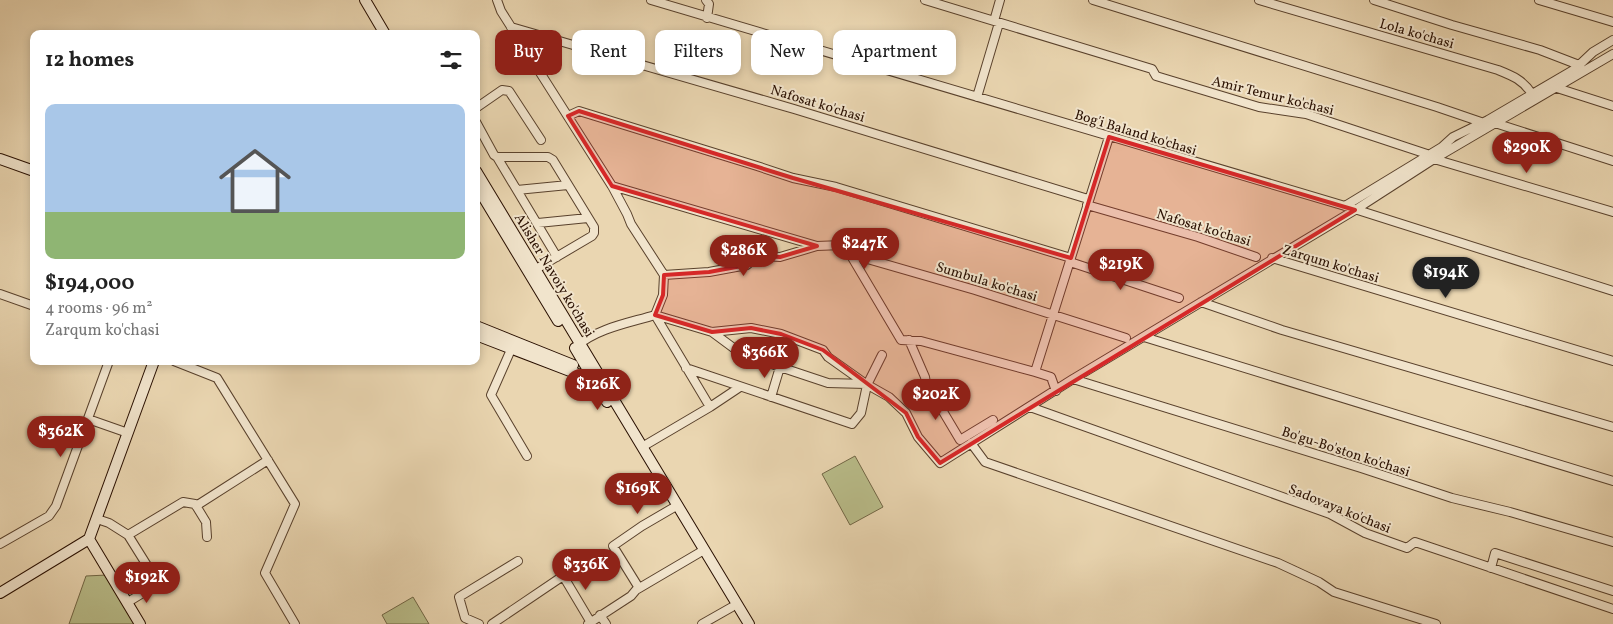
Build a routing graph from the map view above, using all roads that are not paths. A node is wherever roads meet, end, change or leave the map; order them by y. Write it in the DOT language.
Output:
graph roads {
  1 [pos="365,0"];
  2 [pos="373,0"];
  3 [pos="497,0"];
  4 [pos="651,0"];
  5 [pos="706,0"];
  6 [pos="925,0"];
  7 [pos="1000,0"];
  8 [pos="1093,0"];
  9 [pos="1259,0"];
  10 [pos="1374,0"];
  11 [pos="1539,0"];
  12 [pos="707,18"];
  13 [pos="997,22"];
  14 [pos="1613,22"];
  15 [pos="511,27"];
  16 [pos="384,30"];
  17 [pos="391,30"];
  18 [pos="1613,40"];
  19 [pos="1613,54"];
  20 [pos="1579,65"];
  21 [pos="1557,88"];
  22 [pos="1532,94"];
  23 [pos="977,97"];
  24 [pos="480,105"];
  25 [pos="1613,106"];
  26 [pos="568,116"];
  27 [pos="1482,122"];
  28 [pos="1495,124"];
  29 [pos="480,129"];
  30 [pos="1109,137"];
  31 [pos="541,140"];
  32 [pos="497,157"];
  33 [pos="1432,157"];
  34 [pos="0,159"];
  35 [pos="1613,161"];
  36 [pos="0,164"];
  37 [pos="30,170"];
  38 [pos="30,175"];
  39 [pos="480,178"];
  40 [pos="568,185"];
  41 [pos="612,186"];
  42 [pos="517,190"];
  43 [pos="480,191"];
  44 [pos="1088,202"];
  45 [pos="1345,206"];
  46 [pos="1355,210"];
  47 [pos="1613,212"];
  48 [pos="588,218"];
  49 [pos="538,223"];
  50 [pos="817,246"];
  51 [pos="850,254"];
  52 [pos="1256,256"];
  53 [pos="556,257"];
  54 [pos="1272,258"];
  55 [pos="1071,260"];
  56 [pos="533,271"];
  57 [pos="664,275"];
  58 [pos="1613,291"];
  59 [pos="0,294"];
  60 [pos="1179,298"];
  61 [pos="1201,302"];
  62 [pos="30,305"];
  63 [pos="655,315"];
  64 [pos="1052,315"];
  65 [pos="480,328"];
  66 [pos="712,332"];
  67 [pos="480,336"];
  68 [pos="1144,337"];
  69 [pos="1126,338"];
  70 [pos="909,340"];
  71 [pos="513,344"];
  72 [pos="575,344"];
  73 [pos="882,355"];
  74 [pos="560,359"];
  75 [pos="1613,361"];
  76 [pos="108,365"];
  77 [pos="153,365"];
  78 [pos="184,365"];
  79 [pos="780,367"];
  80 [pos="686,368"];
  81 [pos="1035,372"];
  82 [pos="594,373"];
  83 [pos="1073,379"];
  84 [pos="867,385"];
  85 [pos="740,387"];
  86 [pos="1056,391"];
  87 [pos="771,397"];
  88 [pos="710,407"];
  89 [pos="1030,407"];
  90 [pos="88,419"];
  91 [pos="993,420"];
  92 [pos="1613,427"];
  93 [pos="128,433"];
  94 [pos="971,443"];
  95 [pos="642,447"];
  96 [pos="527,456"];
  97 [pos="268,460"];
  98 [pos="1613,481"];
  99 [pos="196,505"];
  100 [pos="675,507"];
  101 [pos="97,519"];
  102 [pos="128,535"];
  103 [pos="207,537"];
  104 [pos="89,539"];
  105 [pos="1613,542"];
  106 [pos="0,544"];
  107 [pos="702,551"];
  108 [pos="518,561"];
  109 [pos="1491,568"];
  110 [pos="640,588"];
  111 [pos="1613,591"];
  112 [pos="0,593"];
  113 [pos="128,602"];
  114 [pos="732,606"];
  115 [pos="1613,609"];
  116 [pos="600,615"];
  117 [pos="589,623"];
  118 [pos="140,624"];
  119 [pos="295,624"];
  120 [pos="479,624"];
  121 [pos="492,624"];
  122 [pos="606,624"];
  123 [pos="702,624"];
  124 [pos="742,624"];
  125 [pos="750,624"];
  126 [pos="1436,624"];
  1 -- 16 [label="main road"];
  2 -- 17 [label="main road"];
  3 -- 15 [label="street"];
  4 -- 12 [label="street, Bog'i Baland ko'chasi"];
  5 -- 12 [label="street"];
  6 -- 13 [label="street, Amir Temur ko'chasi"];
  7 -- 13 [label="street"];
  8 -- 27 [label="street"];
  9 -- 22 [label="street, Lola ko'chasi"];
  10 -- 20 [label="street"];
  11 -- 14 [label="street"];
  12 -- 23 [label="street, Bog'i Baland ko'chasi"];
  13 -- 23 [label="street"];
  13 -- 33 [label="street, Amir Temur ko'chasi"];
  15 -- 26 [label="street"];
  15 -- 44 [label="street, Nafosat ko'chasi"];
  18 -- 20 [label="street"];
  19 -- 21 [label="street"];
  20 -- 22 [label="street"];
  21 -- 25 [label="street"];
  21 -- 28 [label="street"];
  22 -- 27 [label="street"];
  23 -- 30 [label="street, Bog'i Baland ko'chasi"];
  24 -- 31 [label="street"];
  26 -- 41 [label="street"];
  26 -- 55 [label="street"];
  27 -- 33 [label="street"];
  28 -- 33 [label="street"];
  28 -- 35 [label="street"];
  29 -- 32 [label="street"];
  30 -- 44 [label="street"];
  30 -- 45 [label="street, Bog'i Baland ko'chasi"];
  32 -- 40 [label="street"];
  32 -- 42 [label="street"];
  33 -- 45 [label="street"];
  33 -- 46 [label="street"];
  33 -- 47 [label="street, Amir Temur ko'chasi"];
  34 -- 37 [label="main road"];
  36 -- 38 [label="main road"];
  39 -- 56 [label="main road, Alisher Navoiy ko'chasi"];
  40 -- 42 [label="street"];
  40 -- 48 [label="street"];
  41 -- 50 [label="street, Sumbula ko'chasi"];
  41 -- 57 [label="street"];
  42 -- 49 [label="street"];
  43 -- 56 [label="main road, Alisher Navoiy ko'chasi"];
  44 -- 52 [label="street, Nafosat ko'chasi"];
  44 -- 55 [label="street"];
  45 -- 46 [label="street, Bog'i Baland ko'chasi"];
  46 -- 54 [label="street"];
  46 -- 58 [label="street, Bog'i Baland ko'chasi"];
  48 -- 49 [label="street"];
  48 -- 53 [label="street"];
  49 -- 53 [label="street"];
  50 -- 51 [label="street, Sumbula ko'chasi"];
  50 -- 57 [label="street"];
  51 -- 64 [label="street, Sumbula ko'chasi"];
  51 -- 70 [label="street"];
  53 -- 56 [label="street"];
  54 -- 61 [label="street"];
  54 -- 75 [label="street, Zarqum ko'chasi"];
  55 -- 60 [label="street"];
  55 -- 64 [label="street"];
  56 -- 72 [label="main road, Alisher Navoiy ko'chasi"];
  57 -- 63 [label="street"];
  59 -- 62 [label="street"];
  61 -- 68 [label="street"];
  61 -- 92 [label="street"];
  63 -- 66 [label="street"];
  63 -- 72 [label="street"];
  63 -- 80 [label="street"];
  64 -- 69 [label="street, Sumbula ko'chasi"];
  64 -- 81 [label="street"];
  65 -- 71 [label="main road"];
  66 -- 79 [label="street"];
  66 -- 84 [label="street"];
  67 -- 71 [label="main road"];
  68 -- 83 [label="street"];
  68 -- 98 [label="street"];
  70 -- 81 [label="street"];
  70 -- 91 [label="street"];
  71 -- 74 [label="main road"];
  71 -- 82 [label="main road"];
  71 -- 96 [label="street"];
  72 -- 74 [label="main road"];
  72 -- 82 [label="main road, Alisher Navoiy ko'chasi"];
  73 -- 84 [label="street"];
  74 -- 82 [label="main road"];
  76 -- 90 [label="street"];
  77 -- 93 [label="main road"];
  78 -- 97 [label="street"];
  79 -- 84 [label="street"];
  79 -- 87 [label="street"];
  80 -- 85 [label="street"];
  80 -- 88 [label="street"];
  81 -- 86 [label="street"];
  82 -- 95 [label="main road, Alisher Navoiy ko'chasi"];
  82 -- 100 [label="main road, Alisher Navoiy ko'chasi"];
  83 -- 86 [label="street"];
  83 -- 105 [label="street, Bo'gu-Bo'ston ko'chasi"];
  84 -- 87 [label="street"];
  84 -- 94 [label="street"];
  85 -- 87 [label="street"];
  85 -- 88 [label="street"];
  86 -- 89 [label="street"];
  88 -- 95 [label="street"];
  89 -- 94 [label="street"];
  89 -- 109 [label="street, Sadovaya ko'chasi"];
  90 -- 93 [label="street"];
  90 -- 106 [label="street"];
  93 -- 101 [label="main road"];
  94 -- 126 [label="street"];
  95 -- 100 [label="main road, Alisher Navoiy ko'chasi"];
  97 -- 99 [label="street"];
  97 -- 119 [label="street"];
  99 -- 102 [label="street"];
  99 -- 103 [label="street"];
  100 -- 107 [label="main road, Alisher Navoiy ko'chasi"];
  100 -- 110 [label="street"];
  101 -- 102 [label="street"];
  101 -- 104 [label="main road"];
  102 -- 113 [label="street"];
  104 -- 112 [label="main road"];
  104 -- 113 [label="main road"];
  107 -- 110 [label="street"];
  107 -- 114 [label="main road, Alisher Navoiy ko'chasi"];
  107 -- 125 [label="main road, Alisher Navoiy ko'chasi"];
  108 -- 120 [label="street"];
  109 -- 111 [label="street"];
  109 -- 115 [label="street, Sadovaya ko'chasi"];
  110 -- 116 [label="street"];
  113 -- 118 [label="main road"];
  114 -- 123 [label="street"];
  114 -- 124 [label="main road, Alisher Navoiy ko'chasi"];
  116 -- 117 [label="street"];
  116 -- 122 [label="street"];
  117 -- 121 [label="street"];
}
